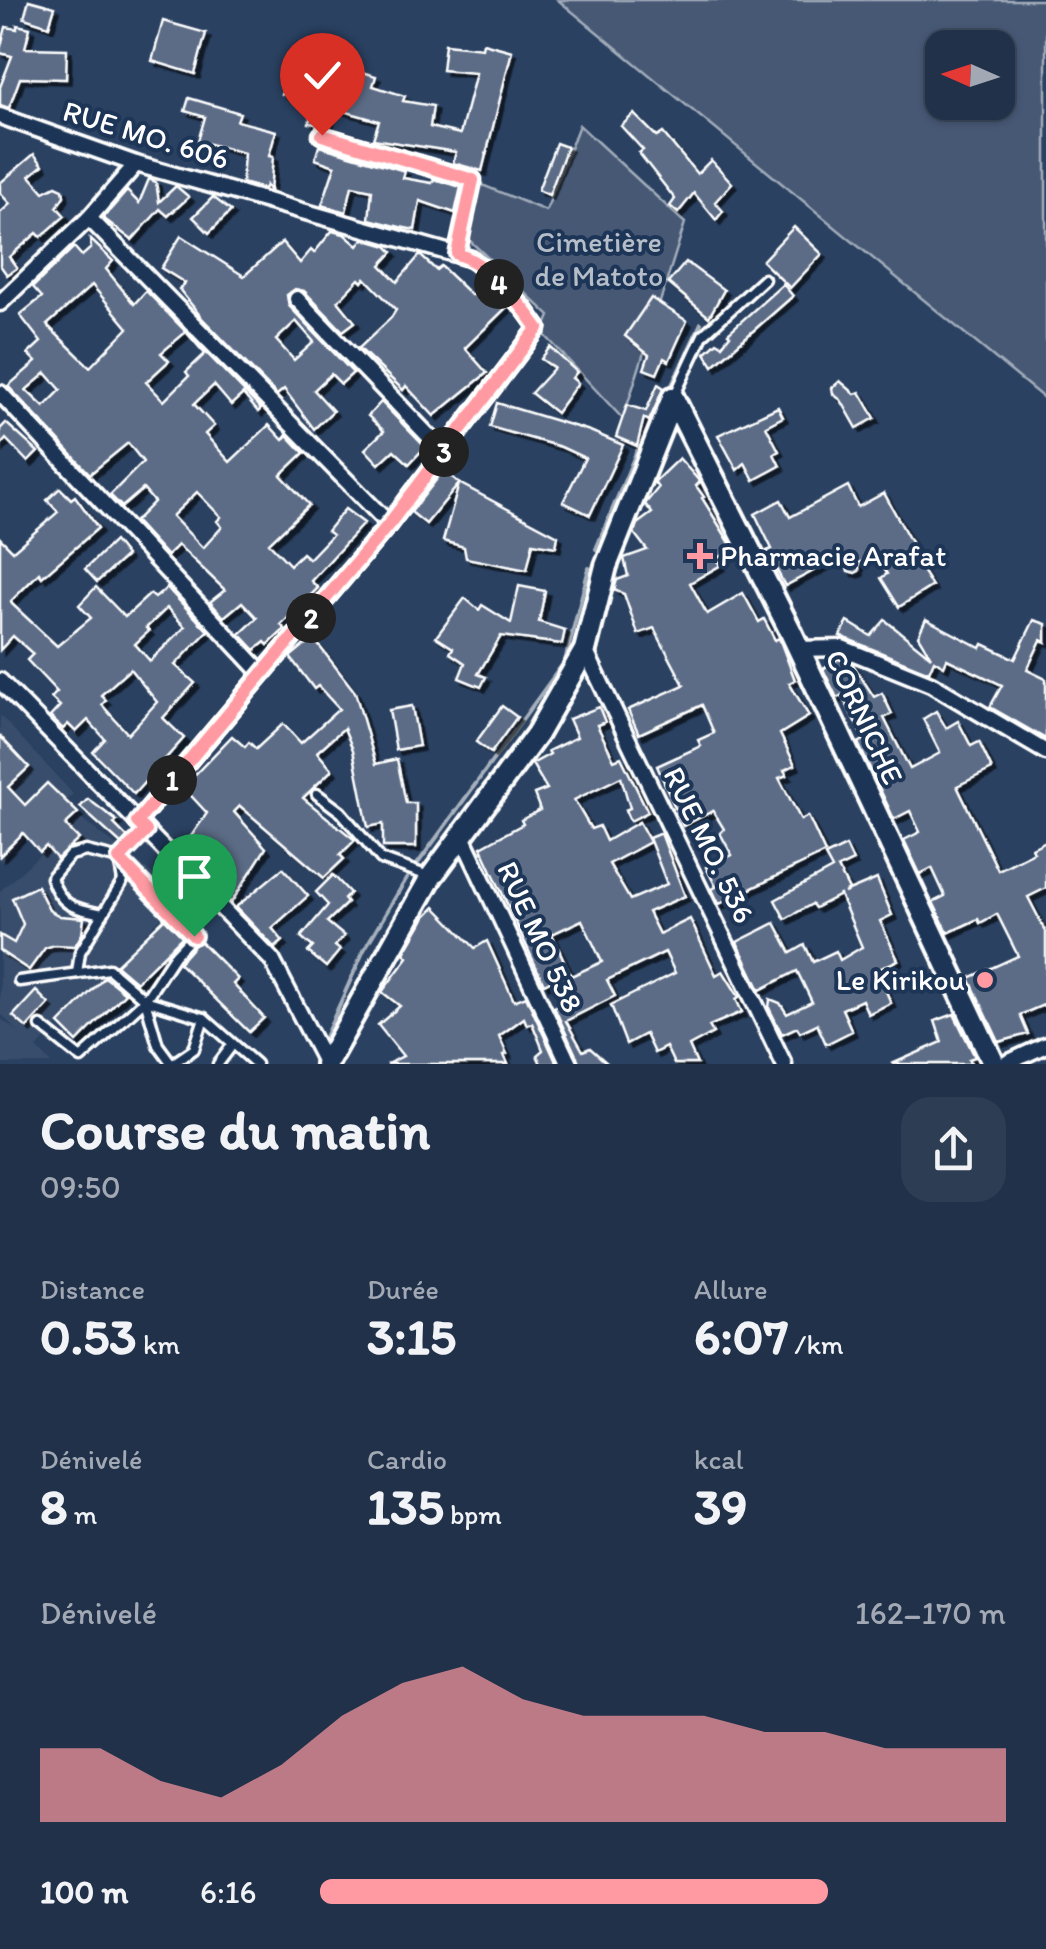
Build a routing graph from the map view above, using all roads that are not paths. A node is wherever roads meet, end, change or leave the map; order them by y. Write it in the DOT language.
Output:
graph roads {
  1 [pos="0,116"];
  2 [pos="322,135"];
  3 [pos="136,164"];
  4 [pos="90,218"];
  5 [pos="457,254"];
  6 [pos="764,280"];
  7 [pos="297,299"];
  8 [pos="0,303"];
  9 [pos="0,393"];
  10 [pos="673,398"];
  11 [pos="444,452"];
  12 [pos="389,524"];
  13 [pos="798,649"];
  14 [pos="585,650"];
  15 [pos="261,672"];
  16 [pos="0,682"];
  17 [pos="1045,753"];
  18 [pos="317,794"];
  19 [pos="141,826"];
  20 [pos="461,834"];
  21 [pos="119,859"];
  22 [pos="431,877"];
  23 [pos="103,914"];
  24 [pos="77,973"];
  25 [pos="19,982"];
  26 [pos="145,1000"];
  27 [pos="204,1018"];
  28 [pos="41,1026"];
  29 [pos="233,1044"];
  30 [pos="1046,1045"];
  31 [pos="172,1064"];
  32 [pos="218,1064"];
  33 [pos="256,1064"];
  34 [pos="326,1064"];
  35 [pos="569,1064"];
  36 [pos="784,1064"];
  37 [pos="994,1064"];
  38 [pos="1005,1064"];
  1 -- 3 [label="street, RUE MO. 606"];
  2 -- 5 [label="street"];
  3 -- 4 [label="street"];
  3 -- 5 [label="street, RUE MO. 606"];
  4 -- 8 [label="street"];
  4 -- 12 [label="street"];
  5 -- 11 [label="street, RUE MO. 606"];
  6 -- 10 [label="lane"];
  7 -- 11 [label="street"];
  9 -- 15 [label="street"];
  10 -- 13 [label="street, CORNICHE"];
  10 -- 14 [label="street"];
  11 -- 12 [label="street"];
  12 -- 15 [label="street"];
  13 -- 17 [label="street"];
  13 -- 37 [label="street, CORNICHE"];
  14 -- 20 [label="street"];
  14 -- 36 [label="street, RUE MO. 536"];
  15 -- 19 [label="street"];
  16 -- 19 [label="street"];
  18 -- 22 [label="lane"];
  19 -- 21 [label="lane"];
  19 -- 34 [label="street"];
  20 -- 22 [label="street"];
  20 -- 35 [label="street, RUE MO 538"];
  21 -- 23 [label="lane"];
  21 -- 23 [label="lane"];
  21 -- 26 [label="lane"];
  22 -- 34 [label="street"];
  23 -- 24 [label="lane"];
  24 -- 25 [label="lane"];
  24 -- 26 [label="lane"];
  26 -- 27 [label="lane"];
  26 -- 28 [label="lane"];
  26 -- 31 [label="lane"];
  27 -- 29 [label="lane"];
  27 -- 31 [label="lane"];
  29 -- 32 [label="lane"];
  29 -- 33 [label="lane"];
  30 -- 38 [label="street"];
}
